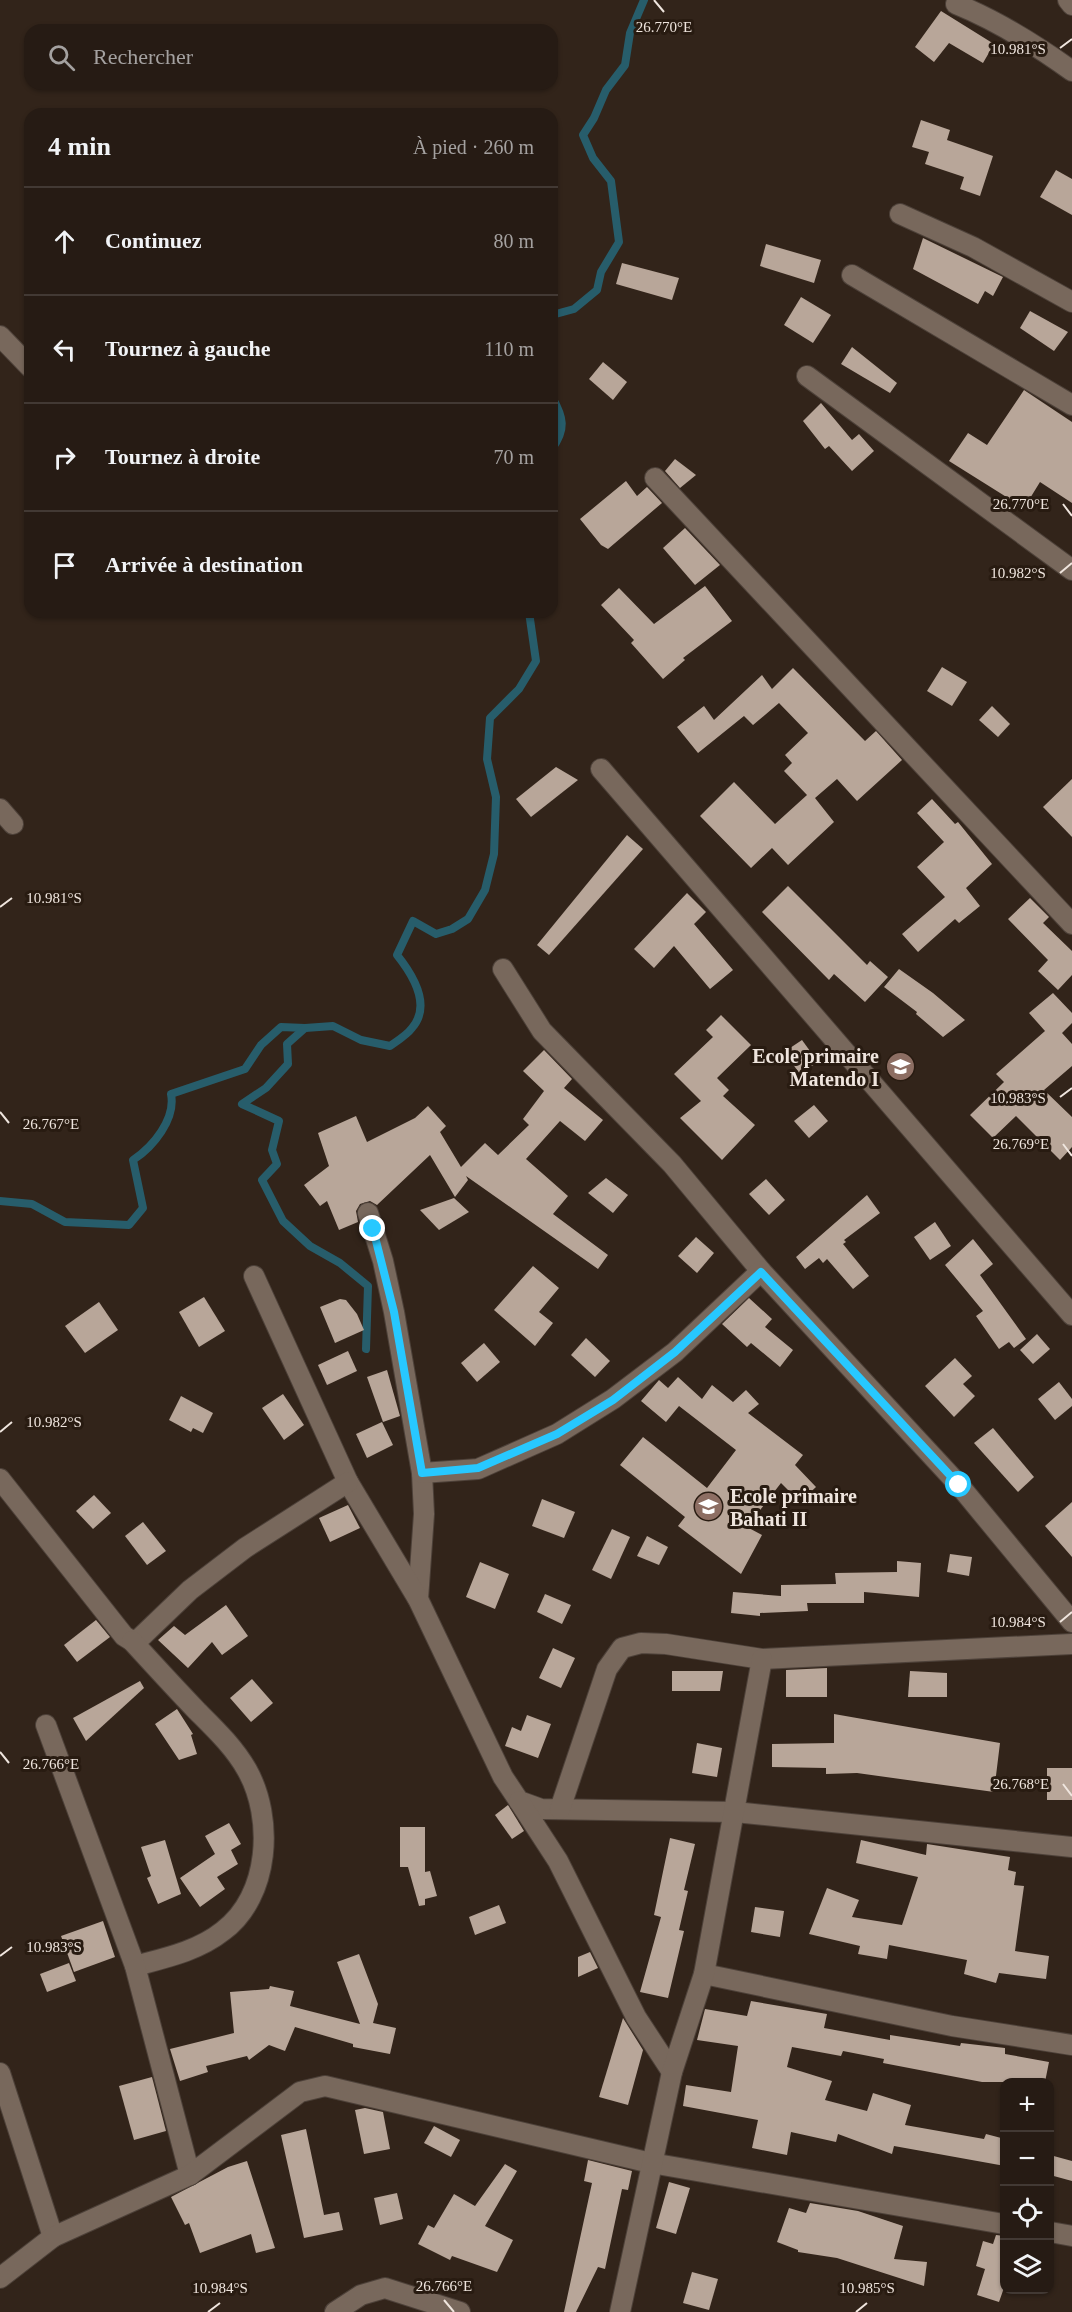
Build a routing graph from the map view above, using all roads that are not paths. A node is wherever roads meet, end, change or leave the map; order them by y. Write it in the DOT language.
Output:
graph roads {
  1 [pos="1068,0"];
  2 [pos="956,4"];
  3 [pos="1072,5"];
  4 [pos="1072,71"];
  5 [pos="900,214"];
  6 [pos="852,275"];
  7 [pos="1072,302"];
  8 [pos="0,336"];
  9 [pos="24,361"];
  10 [pos="807,376"];
  11 [pos="1072,405"];
  12 [pos="655,478"];
  13 [pos="1072,570"];
  14 [pos="601,769"];
  15 [pos="0,809"];
  16 [pos="14,824"];
  17 [pos="1072,924"];
  18 [pos="503,969"];
  19 [pos="368,1213"];
  20 [pos="761,1272"];
  21 [pos="254,1276"];
  22 [pos="1072,1315"];
  23 [pos="422,1473"];
  24 [pos="0,1479"];
  25 [pos="348,1482"];
  26 [pos="418,1599"];
  27 [pos="1072,1622"];
  28 [pos="132,1641"];
  29 [pos="1072,1644"];
  30 [pos="762,1659"];
  31 [pos="46,1725"];
  32 [pos="519,1801"];
  33 [pos="560,1809"];
  34 [pos="735,1812"];
  35 [pos="1072,1846"];
  36 [pos="135,1966"];
  37 [pos="704,1974"];
  38 [pos="1072,2045"];
  39 [pos="672,2072"];
  40 [pos="0,2073"];
  41 [pos="651,2163"];
  42 [pos="190,2175"];
  43 [pos="1000,2223"];
  44 [pos="1054,2233"];
  45 [pos="1072,2236"];
  46 [pos="53,2237"];
  47 [pos="0,2278"];
  48 [pos="335,2312"];
  49 [pos="460,2312"];
  50 [pos="620,2312"];
  1 -- 3 [label="street"];
  2 -- 4 [label="street"];
  5 -- 7 [label="street"];
  6 -- 11 [label="street"];
  8 -- 9 [label="street"];
  10 -- 13 [label="street"];
  12 -- 17 [label="street"];
  14 -- 22 [label="street"];
  15 -- 16 [label="street"];
  18 -- 20 [label="street"];
  19 -- 23 [label="street"];
  20 -- 23 [label="street"];
  20 -- 27 [label="street"];
  21 -- 25 [label="street"];
  23 -- 26 [label="street"];
  24 -- 28 [label="street"];
  25 -- 26 [label="street"];
  25 -- 28 [label="street"];
  26 -- 32 [label="street"];
  28 -- 36 [label="street"];
  29 -- 30 [label="street"];
  30 -- 33 [label="street"];
  30 -- 34 [label="street"];
  31 -- 36 [label="street"];
  32 -- 33 [label="street"];
  32 -- 39 [label="street"];
  33 -- 34 [label="street"];
  34 -- 35 [label="street"];
  34 -- 37 [label="street"];
  36 -- 42 [label="street"];
  37 -- 38 [label="street"];
  37 -- 39 [label="street"];
  39 -- 41 [label="street"];
  40 -- 46 [label="street"];
  41 -- 42 [label="street"];
  41 -- 43 [label="street"];
  41 -- 50 [label="street"];
  42 -- 46 [label="street"];
  44 -- 45 [label="street"];
  46 -- 47 [label="street"];
  48 -- 49 [label="street"];
}
